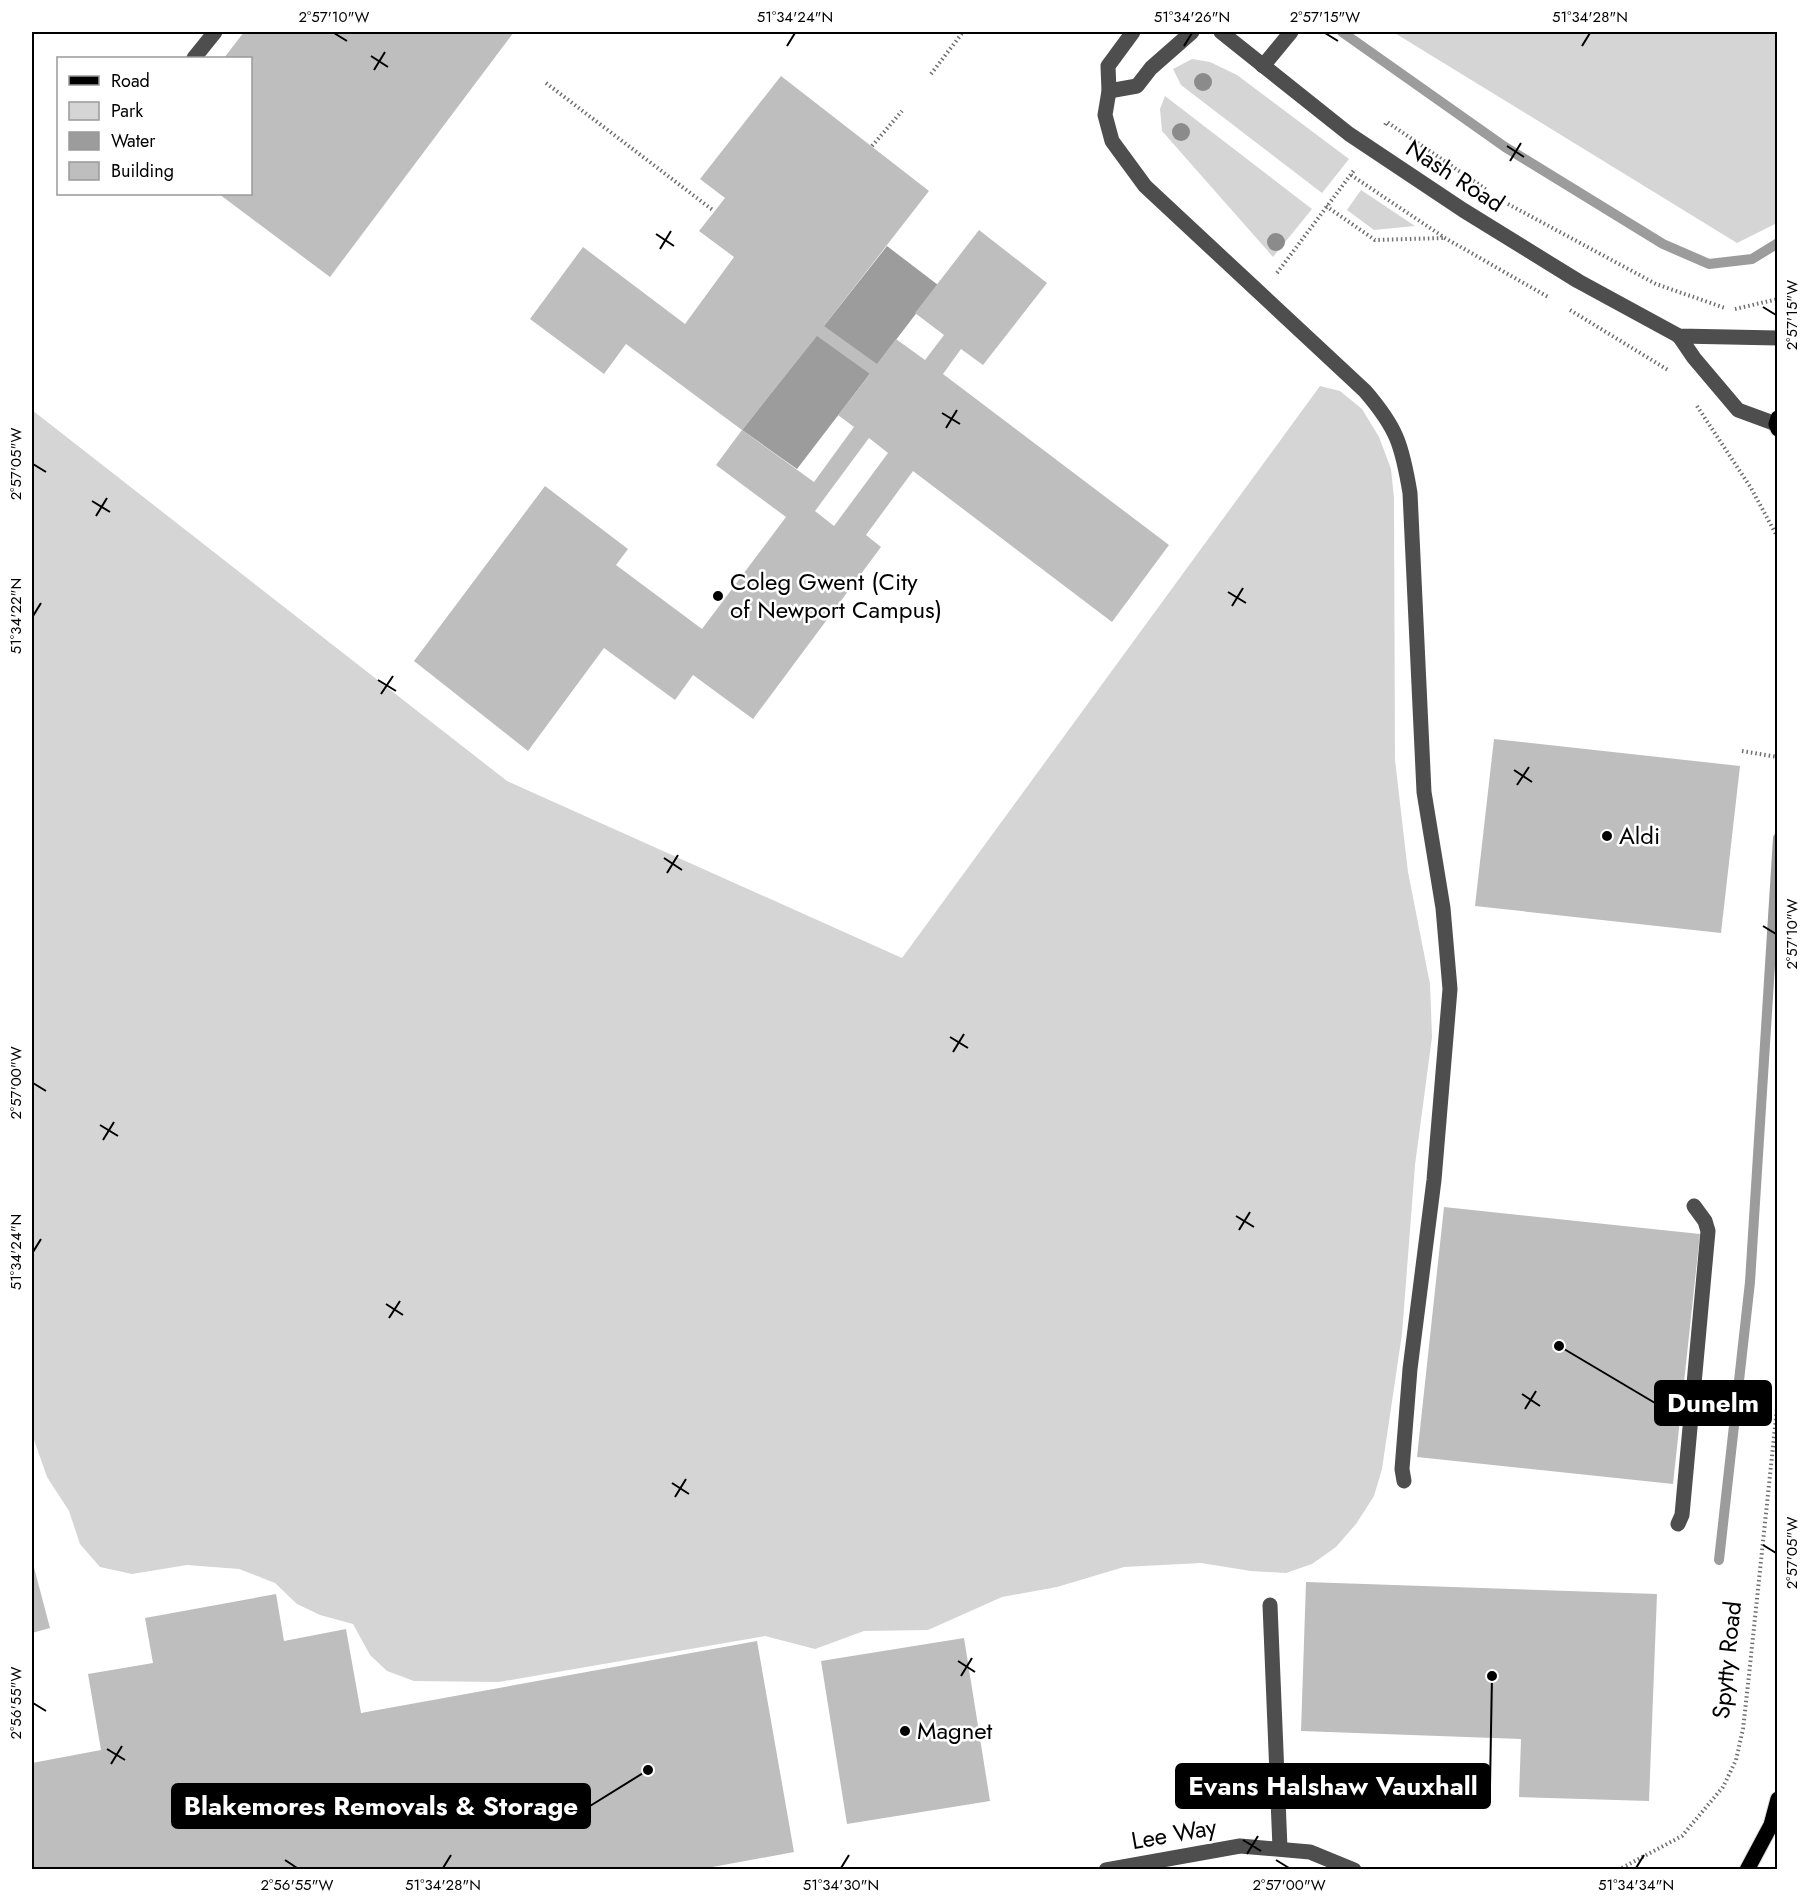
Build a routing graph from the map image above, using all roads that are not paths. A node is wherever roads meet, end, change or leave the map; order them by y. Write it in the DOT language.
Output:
graph roads {
  1 [pos="215,32"];
  2 [pos="1133,32"];
  3 [pos="1192,32"];
  4 [pos="1221,32"];
  5 [pos="1291,32"];
  6 [pos="195,57"];
  7 [pos="1263,66"];
  8 [pos="1109,91"];
  9 [pos="1679,336"];
  10 [pos="1778,338"];
  11 [pos="1777,424"];
  12 [pos="1694,1206"];
  13 [pos="1404,1481"];
  14 [pos="1678,1524"];
  15 [pos="1270,1605"];
  16 [pos="1778,1799"];
  17 [pos="1280,1848"];
  18 [pos="1145,1866"];
  19 [pos="1106,1869"];
  20 [pos="1354,1869"];
  21 [pos="1747,1869"];
  1 -- 6 [label="street"];
  2 -- 8 [label="street"];
  3 -- 8 [label="street"];
  4 -- 7 [label="street, Nash Road"];
  5 -- 7 [label="street"];
  7 -- 9 [label="street, Nash Road"];
  8 -- 13 [label="street"];
  9 -- 10 [label="street, Nash Road"];
  9 -- 11 [label="street, Nash Road"];
  12 -- 14 [label="street"];
  15 -- 17 [label="street"];
  16 -- 21 [label="main road"];
  17 -- 18 [label="street, Lee Way"];
  17 -- 20 [label="street, Lee Way"];
  18 -- 19 [label="street, Lee Way"];
}
